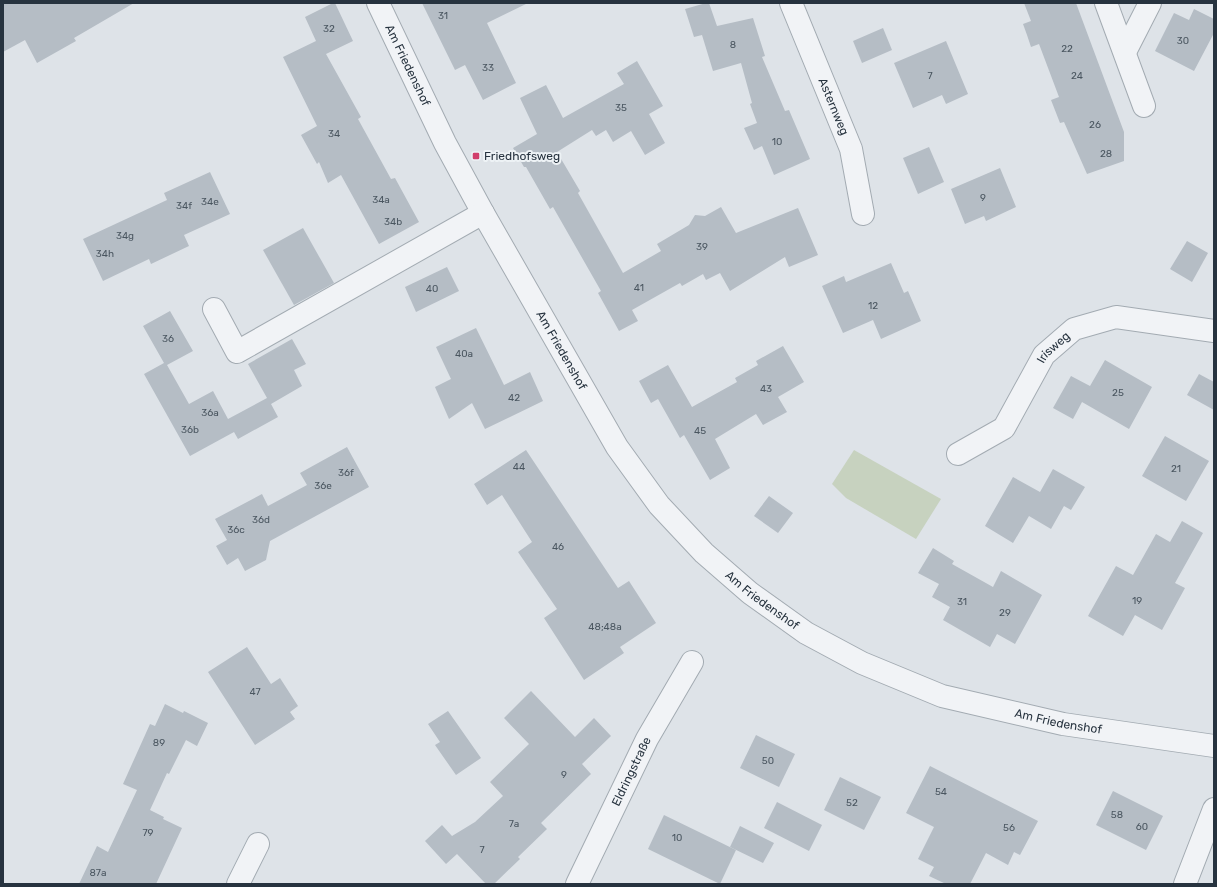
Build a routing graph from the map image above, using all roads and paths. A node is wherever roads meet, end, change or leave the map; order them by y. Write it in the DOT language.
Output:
graph roads {
  1 [pos="378,3"];
  2 [pos="791,3"];
  3 [pos="1106,3"];
  4 [pos="1150,3"];
  5 [pos="1125,52"];
  6 [pos="1144,106"];
  7 [pos="483,213"];
  8 [pos="863,214"];
  9 [pos="214,309"];
  10 [pos="1214,331"];
  11 [pos="958,454"];
  12 [pos="692,662"];
  13 [pos="1214,746"];
  14 [pos="1214,809"];
  15 [pos="258,844"];
  16 [pos="238,884"];
  17 [pos="577,884"];
  18 [pos="1185,884"];
  1 -- 7 [label="street, Am Friedenshof"];
  2 -- 8 [label="street, Asternweg"];
  3 -- 5 [label="street"];
  4 -- 5 [label="street"];
  5 -- 6 [label="street"];
  7 -- 9 [label="street"];
  7 -- 13 [label="street, Am Friedenshof"];
  10 -- 11 [label="street, Irisweg"];
  12 -- 17 [label="street, Eldringstraße"];
  14 -- 18 [label="street"];
  15 -- 16 [label="street"];
}
